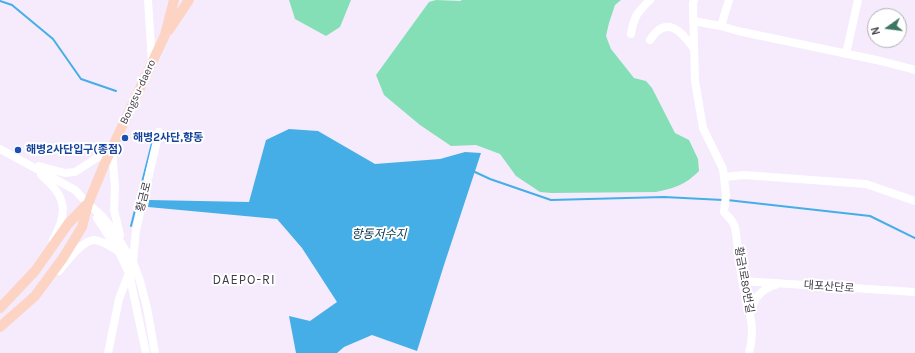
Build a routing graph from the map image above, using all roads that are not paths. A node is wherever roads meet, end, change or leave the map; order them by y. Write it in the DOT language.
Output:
graph roads {
  1 [pos="148,0"];
  2 [pos="174,0"];
  3 [pos="189,0"];
  4 [pos="650,0"];
  5 [pos="694,0"];
  6 [pos="729,0"];
  7 [pos="858,0"];
  8 [pos="693,22"];
  9 [pos="721,26"];
  10 [pos="631,34"];
  11 [pos="165,35"];
  12 [pos="650,40"];
  13 [pos="694,50"];
  14 [pos="846,54"];
  15 [pos="152,63"];
  16 [pos="915,70"];
  17 [pos="159,132"];
  18 [pos="112,148"];
  19 [pos="0,149"];
  20 [pos="27,163"];
  21 [pos="724,177"];
  22 [pos="915,200"];
  23 [pos="88,204"];
  24 [pos="122,243"];
  25 [pos="119,252"];
  26 [pos="133,262"];
  27 [pos="35,271"];
  28 [pos="129,273"];
  29 [pos="742,281"];
  30 [pos="778,284"];
  31 [pos="915,292"];
  32 [pos="35,296"];
  33 [pos="0,308"];
  34 [pos="750,314"];
  35 [pos="0,327"];
  36 [pos="108,353"];
  37 [pos="146,353"];
  38 [pos="155,353"];
  39 [pos="749,353"];
  1 -- 15 [label="street"];
  2 -- 11 [label="main road, Bongsu-daero"];
  3 -- 11 [label="main road"];
  4 -- 10 [label="street"];
  5 -- 8 [label="street"];
  6 -- 9 [label="street"];
  7 -- 14 [label="street"];
  8 -- 9 [label="street"];
  8 -- 13 [label="street"];
  9 -- 14 [label="street"];
  11 -- 15 [label="main road, Bongsu-daero"];
  12 -- 13 [label="street"];
  13 -- 21 [label="street"];
  14 -- 16 [label="street"];
  15 -- 18 [label="main road, Bongsu-daero"];
  17 -- 26 [label="street, 황금로"];
  18 -- 20 [label="street"];
  18 -- 23 [label="main road, Bongsu-daero"];
  18 -- 24 [label="street"];
  19 -- 20 [label="street"];
  20 -- 23 [label="street"];
  20 -- 27 [label="street"];
  21 -- 22 [label="street"];
  21 -- 29 [label="street, 황금1로80번길"];
  23 -- 24 [label="street"];
  23 -- 25 [label="street"];
  23 -- 27 [label="main road, Bongsu-daero"];
  23 -- 32 [label="main road, Bongsu-daero"];
  24 -- 26 [label="street"];
  25 -- 28 [label="street"];
  25 -- 32 [label="street"];
  26 -- 38 [label="street"];
  27 -- 33 [label="main road, Bongsu-daero"];
  28 -- 36 [label="street"];
  28 -- 37 [label="street"];
  29 -- 30 [label="street, 대포산단로"];
  29 -- 34 [label="street, 황금1로80번길"];
  30 -- 31 [label="street, 대포산단로"];
  30 -- 34 [label="street"];
  32 -- 35 [label="main road, Bongsu-daero"];
  34 -- 39 [label="street, 황금1로80번길"];
}
